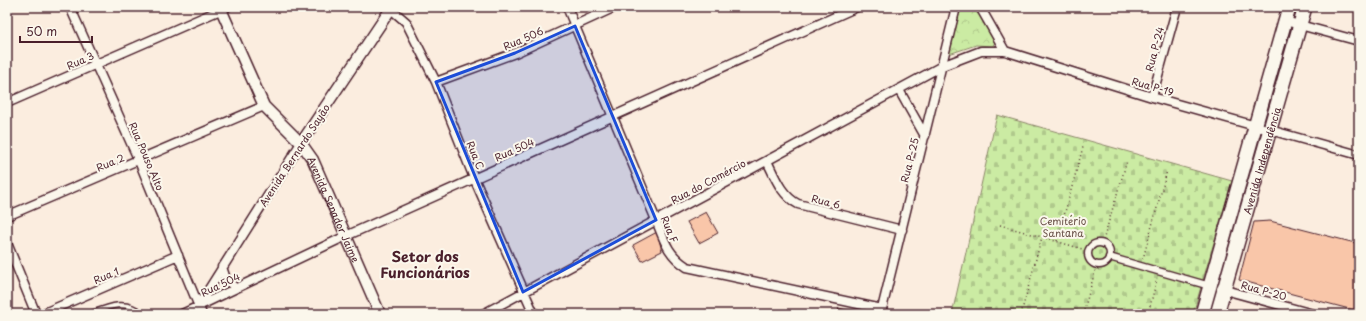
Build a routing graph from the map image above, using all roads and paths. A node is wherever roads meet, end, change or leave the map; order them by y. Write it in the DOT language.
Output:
graph roads {
  1 [pos="70,7"];
  2 [pos="567,7"];
  3 [pos="615,7"];
  4 [pos="857,7"];
  5 [pos="980,7"];
  6 [pos="1176,7"];
  7 [pos="1289,7"];
  8 [pos="1306,7"];
  9 [pos="223,8"];
  10 [pos="392,8"];
  11 [pos="956,8"];
  12 [pos="1285,21"];
  13 [pos="1300,25"];
  14 [pos="575,26"];
  15 [pos="1359,41"];
  16 [pos="1005,51"];
  17 [pos="96,64"];
  18 [pos="942,66"];
  19 [pos="436,82"];
  20 [pos="899,90"];
  21 [pos="1152,97"];
  22 [pos="7,103"];
  23 [pos="264,106"];
  24 [pos="613,116"];
  25 [pos="1256,125"];
  26 [pos="1271,130"];
  27 [pos="925,136"];
  28 [pos="301,143"];
  29 [pos="1083,147"];
  30 [pos="1359,155"];
  31 [pos="139,161"];
  32 [pos="767,161"];
  33 [pos="1126,161"];
  34 [pos="1167,171"];
  35 [pos="474,178"];
  36 [pos="7,216"];
  37 [pos="656,220"];
  38 [pos="1000,225"];
  39 [pos="902,230"];
  40 [pos="346,236"];
  41 [pos="1042,237"];
  42 [pos="1057,241"];
  43 [pos="7,243"];
  44 [pos="1102,244"];
  45 [pos="1089,251"];
  46 [pos="178,255"];
  47 [pos="1109,257"];
  48 [pos="1097,264"];
  49 [pos="1141,267"];
  50 [pos="222,268"];
  51 [pos="1159,272"];
  52 [pos="1210,286"];
  53 [pos="235,288"];
  54 [pos="1224,290"];
  55 [pos="524,292"];
  56 [pos="199,305"];
  57 [pos="882,312"];
  58 [pos="36,314"];
  59 [pos="42,314"];
  60 [pos="90,314"];
  61 [pos="143,314"];
  62 [pos="182,314"];
  63 [pos="202,314"];
  64 [pos="380,314"];
  65 [pos="483,314"];
  66 [pos="534,314"];
  67 [pos="1021,314"];
  68 [pos="1082,314"];
  69 [pos="1148,314"];
  70 [pos="1202,314"];
  71 [pos="1217,314"];
  72 [pos="1313,314"];
  1 -- 17 [label="street, Rua Pouso Alto"];
  2 -- 14 [label="street, Rua F"];
  3 -- 14 [label="street, Rua 506"];
  4 -- 24 [label="street, Rua 504"];
  5 -- 16 [label="street"];
  6 -- 21 [label="street, Rua P-24"];
  7 -- 12 [label="main road, Avenida Independência"];
  8 -- 13 [label="main road, Avenida Independência"];
  9 -- 17 [label="street, Rua 3"];
  9 -- 23 [label="street, Avenida Senador Jaime"];
  10 -- 19 [label="street, Rua C"];
  10 -- 28 [label="street, Avenida Bernardo Sayão"];
  11 -- 18 [label="street, Rua P-25"];
  12 -- 13 [label="street"];
  12 -- 25 [label="main road, Avenida Independência"];
  13 -- 15 [label="street"];
  13 -- 26 [label="main road, Avenida Independência"];
  14 -- 19 [label="street, Rua 506"];
  14 -- 24 [label="street, Rua F"];
  16 -- 18 [label="street, Rua P-19"];
  16 -- 21 [label="street, Rua P-19"];
  17 -- 22 [label="street, Rua 3"];
  17 -- 31 [label="street, Rua Pouso Alto"];
  18 -- 20 [label="street, Rua do Comércio"];
  18 -- 27 [label="street, Rua P-25"];
  19 -- 35 [label="street, Rua C"];
  20 -- 27 [label="street"];
  20 -- 32 [label="street, Rua do Comércio"];
  21 -- 25 [label="street, Rua P-19"];
  23 -- 28 [label="street, Avenida Senador Jaime"];
  23 -- 31 [label="street, Rua 2"];
  24 -- 35 [label="street, Rua 504"];
  24 -- 37 [label="street, Rua F"];
  25 -- 26 [label="street, Rua P-19"];
  25 -- 52 [label="main road, Avenida Independência"];
  26 -- 30 [label="street, Rua P-19"];
  26 -- 54 [label="main road, Avenida Independência"];
  27 -- 39 [label="street, Rua P-25"];
  28 -- 40 [label="street, Avenida Senador Jaime"];
  28 -- 50 [label="street, Avenida Bernardo Sayão"];
  29 -- 42 [label="path"];
  31 -- 36 [label="street, Rua 2"];
  31 -- 46 [label="street, Rua Pouso Alto"];
  32 -- 37 [label="street, Rua do Comércio"];
  32 -- 39 [label="street, Rua 6"];
  33 -- 44 [label="path"];
  34 -- 49 [label="path"];
  35 -- 40 [label="street, Rua 504"];
  35 -- 55 [label="street, Rua C"];
  37 -- 55 [label="street, Rua do Comércio"];
  37 -- 57 [label="street, Rua F"];
  38 -- 41 [label="path"];
  39 -- 57 [label="street, Rua P-25"];
  40 -- 53 [label="street, Rua 504"];
  40 -- 64 [label="street, Avenida Senador Jaime"];
  41 -- 42 [label="path"];
  41 -- 67 [label="path"];
  42 -- 45 [label="path"];
  43 -- 58 [label="street"];
  44 -- 45 [label="street"];
  44 -- 47 [label="street"];
  45 -- 48 [label="street"];
  46 -- 56 [label="street, Rua Pouso Alto"];
  46 -- 59 [label="street, Rua 1"];
  47 -- 48 [label="street"];
  47 -- 49 [label="street"];
  48 -- 68 [label="path"];
  49 -- 51 [label="street"];
  50 -- 53 [label="street"];
  50 -- 56 [label="street, Avenida Bernardo Sayão"];
  51 -- 52 [label="street"];
  51 -- 69 [label="path"];
  52 -- 54 [label="street, Rua P-20"];
  52 -- 70 [label="main road, Avenida Independência"];
  53 -- 56 [label="street, Rua 504"];
  54 -- 71 [label="main road, Avenida Independência"];
  54 -- 72 [label="street, Rua P-20"];
  55 -- 65 [label="street, Rua do Comércio"];
  55 -- 66 [label="street, Rua C"];
  56 -- 62 [label="street, Rua 504"];
  56 -- 63 [label="street, Rua Pouso Alto"];
  60 -- 61 [label="lane"];
}
